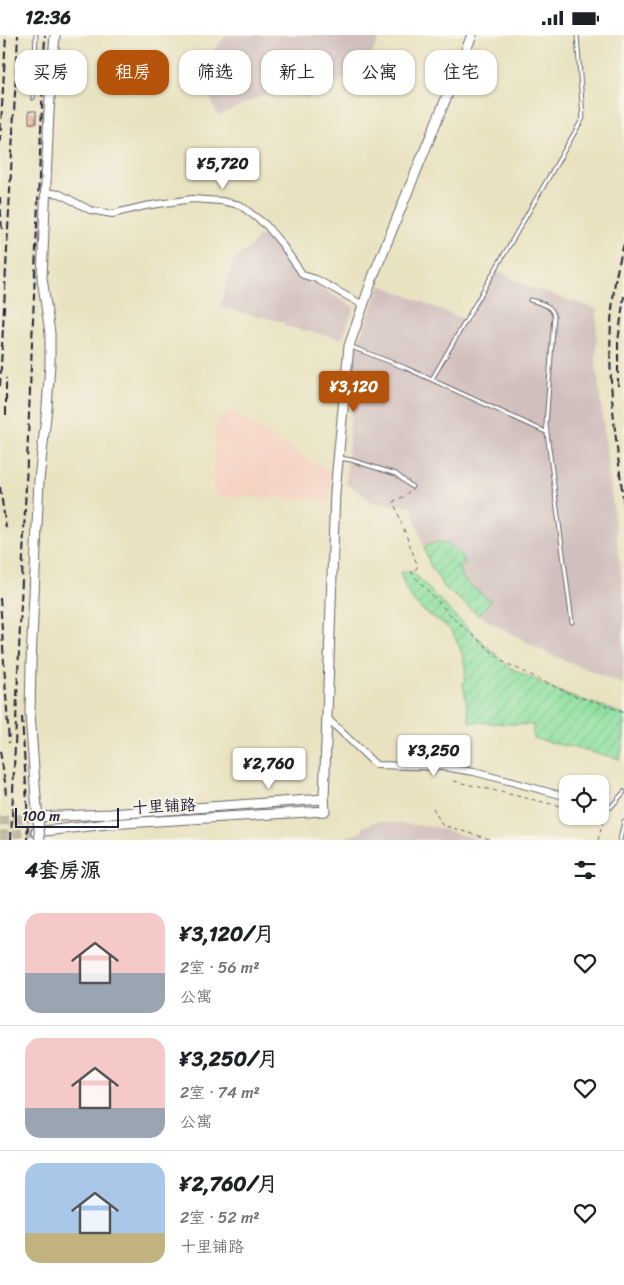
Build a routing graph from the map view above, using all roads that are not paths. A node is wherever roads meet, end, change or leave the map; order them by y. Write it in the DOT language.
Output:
graph roads {
  1 [pos="36,35"];
  2 [pos="55,35"];
  3 [pos="472,35"];
  4 [pos="577,35"];
  5 [pos="33,97"];
  6 [pos="45,192"];
  7 [pos="530,300"];
  8 [pos="363,305"];
  9 [pos="349,345"];
  10 [pos="432,379"];
  11 [pos="546,432"];
  12 [pos="338,458"];
  13 [pos="412,487"];
  14 [pos="572,622"];
  15 [pos="327,717"];
  16 [pos="624,792"];
  17 [pos="559,795"];
  18 [pos="324,799"];
  19 [pos="215,806"];
  20 [pos="609,807"];
  21 [pos="35,817"];
  22 [pos="215,817"];
  23 [pos="624,821"];
  24 [pos="38,836"];
  25 [pos="620,840"];
  1 -- 5 [label="lane"];
  2 -- 6 [label="street"];
  3 -- 8 [label="street"];
  4 -- 10 [label="lane"];
  6 -- 8 [label="street"];
  6 -- 24 [label="street, bridge"];
  7 -- 11 [label="lane"];
  8 -- 9 [label="street"];
  9 -- 10 [label="lane"];
  9 -- 12 [label="street"];
  10 -- 11 [label="lane"];
  11 -- 14 [label="lane"];
  12 -- 13 [label="lane"];
  12 -- 15 [label="street"];
  15 -- 17 [label="street"];
  15 -- 18 [label="street"];
  16 -- 20 [label="lane"];
  18 -- 19 [label="street, 十里铺路"];
  18 -- 22 [label="street, 十里铺路"];
  19 -- 21 [label="street, 十里铺路"];
  19 -- 22 [label="street"];
  22 -- 24 [label="street, 十里铺路"];
  23 -- 25 [label="lane"];
}
